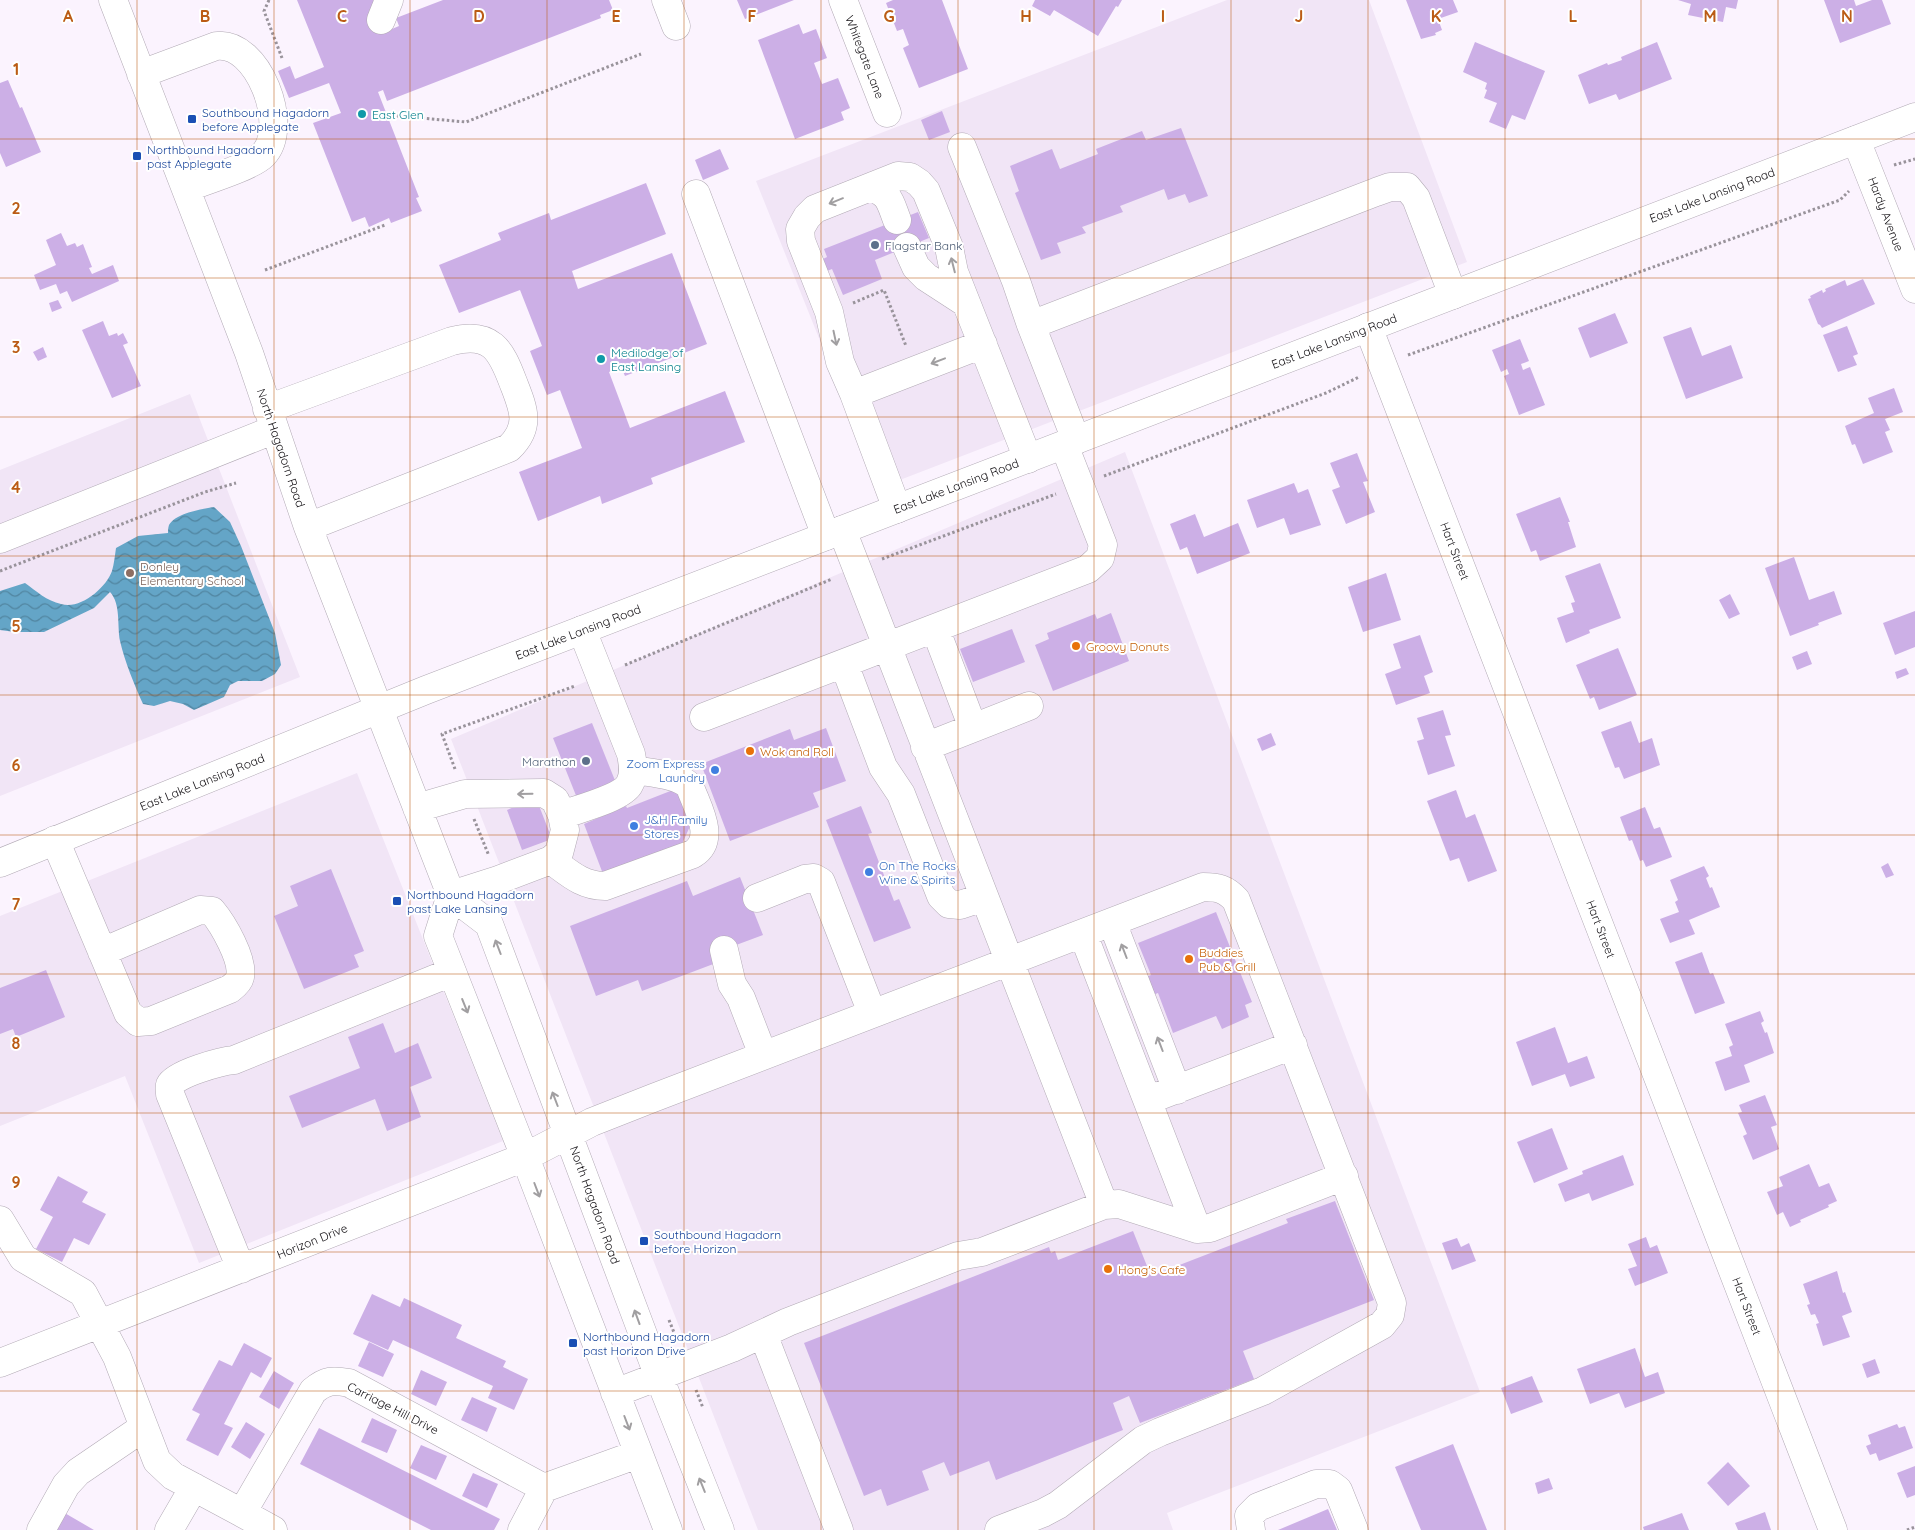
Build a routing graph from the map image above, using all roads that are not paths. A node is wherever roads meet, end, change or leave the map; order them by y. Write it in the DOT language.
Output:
graph roads {
  1 [pos="113,0"];
  2 [pos="666,0"];
  3 [pos="843,0"];
  4 [pos="676,26"];
  5 [pos="141,74"];
  6 [pos="887,113"];
  7 [pos="1915,117"];
  8 [pos="1856,140"];
  9 [pos="962,148"];
  10 [pos="870,187"];
  11 [pos="186,188"];
  12 [pos="696,194"];
  13 [pos="897,220"];
  14 [pos="908,247"];
  15 [pos="1915,290"];
  16 [pos="1453,295"];
  17 [pos="966,303"];
  18 [pos="1031,325"];
  19 [pos="1368,327"];
  20 [pos="983,344"];
  21 [pos="854,394"];
  22 [pos="270,420"];
  23 [pos="1070,442"];
  24 [pos="1028,459"];
  25 [pos="897,509"];
  26 [pos="308,526"];
  27 [pos="834,533"];
  28 [pos="0,539"];
  29 [pos="935,628"];
  30 [pos="582,630"];
  31 [pos="887,646"];
  32 [pos="844,664"];
  33 [pos="1030,706"];
  34 [pos="379,710"];
  35 [pos="704,717"];
  36 [pos="972,728"];
  37 [pos="928,755"];
  38 [pos="634,770"];
  39 [pos="891,778"];
  40 [pos="418,808"];
  41 [pos="562,815"];
  42 [pos="55,840"];
  43 [pos="551,860"];
  44 [pos="0,863"];
  45 [pos="451,894"];
  46 [pos="984,897"];
  47 [pos="757,898"];
  48 [pos="1112,922"];
  49 [pos="1082,934"];
  50 [pos="724,950"];
  51 [pos="102,952"];
  52 [pos="1009,962"];
  53 [pos="452,972"];
  54 [pos="872,1014"];
  55 [pos="1293,1044"];
  56 [pos="763,1055"];
  57 [pos="1177,1090"];
  58 [pos="1147,1101"];
  59 [pos="568,1134"];
  60 [pos="525,1157"];
  61 [pos="1344,1176"];
  62 [pos="1104,1205"];
  63 [pos="0,1220"];
  64 [pos="1197,1229"];
  65 [pos="241,1269"];
  66 [pos="100,1325"];
  67 [pos="763,1334"];
  68 [pos="0,1363"];
  69 [pos="659,1377"];
  70 [pos="615,1394"];
  71 [pos="144,1427"];
  72 [pos="638,1454"];
  73 [pos="194,1487"];
  74 [pos="544,1488"];
  75 [pos="242,1513"];
  76 [pos="41,1530"];
  77 [pos="168,1530"];
  78 [pos="273,1530"];
  79 [pos="522,1530"];
  80 [pos="668,1530"];
  81 [pos="720,1530"];
  82 [pos="839,1530"];
  83 [pos="999,1530"];
  84 [pos="1251,1530"];
  85 [pos="1354,1530"];
  86 [pos="1833,1530"];
  1 -- 5 [label="street, North Hagadorn Road"];
  2 -- 4 [label="street"];
  3 -- 6 [label="street, Whitegate Lane"];
  5 -- 11 [label="street, North Hagadorn Road"];
  5 -- 11 [label="street"];
  7 -- 8 [label="street, East Lake Lansing Road"];
  8 -- 15 [label="street, Hardy Avenue"];
  8 -- 16 [label="street, East Lake Lansing Road"];
  9 -- 18 [label="street"];
  10 -- 13 [label="street"];
  17 -- 10 [label="street, one-way"];
  10 -- 21 [label="street, one-way"];
  11 -- 22 [label="street, North Hagadorn Road"];
  12 -- 27 [label="street"];
  14 -- 17 [label="street"];
  16 -- 18 [label="street"];
  16 -- 19 [label="street, East Lake Lansing Road"];
  17 -- 20 [label="street"];
  18 -- 23 [label="street"];
  19 -- 23 [label="street, East Lake Lansing Road"];
  19 -- 86 [label="street, Hart Street"];
  20 -- 21 [label="street, one-way"];
  20 -- 24 [label="street"];
  21 -- 25 [label="street"];
  22 -- 26 [label="street, North Hagadorn Road"];
  22 -- 26 [label="street"];
  22 -- 28 [label="street"];
  23 -- 24 [label="street, East Lake Lansing Road"];
  23 -- 29 [label="street"];
  24 -- 25 [label="street, East Lake Lansing Road"];
  25 -- 27 [label="street, East Lake Lansing Road"];
  26 -- 34 [label="street, North Hagadorn Road"];
  27 -- 30 [label="street, East Lake Lansing Road"];
  27 -- 31 [label="street"];
  29 -- 31 [label="street"];
  29 -- 36 [label="street"];
  30 -- 34 [label="street, East Lake Lansing Road"];
  30 -- 38 [label="street"];
  31 -- 32 [label="street"];
  31 -- 37 [label="street"];
  32 -- 35 [label="street"];
  32 -- 39 [label="street"];
  33 -- 36 [label="street"];
  34 -- 40 [label="street, North Hagadorn Road"];
  34 -- 42 [label="street, East Lake Lansing Road"];
  36 -- 37 [label="street"];
  37 -- 39 [label="street"];
  37 -- 46 [label="street"];
  38 -- 41 [label="street"];
  38 -- 43 [label="street"];
  39 -- 46 [label="street"];
  41 -- 40 [label="street, one-way"];
  40 -- 45 [label="street, North Hagadorn Road"];
  41 -- 43 [label="street"];
  42 -- 44 [label="street, East Lake Lansing Road"];
  42 -- 51 [label="street"];
  43 -- 45 [label="street"];
  45 -- 53 [label="street"];
  59 -- 45 [label="street, North Hagadorn Road, one-way"];
  46 -- 52 [label="street"];
  47 -- 54 [label="street"];
  48 -- 49 [label="street, Horizon Drive"];
  48 -- 55 [label="street, Horizon Drive"];
  57 -- 48 [label="street, one-way"];
  49 -- 52 [label="street, Horizon Drive"];
  49 -- 58 [label="street"];
  50 -- 56 [label="street"];
  51 -- 51 [label="street"];
  52 -- 54 [label="street, Horizon Drive"];
  52 -- 62 [label="street"];
  53 -- 60 [label="street, one-way"];
  53 -- 65 [label="street"];
  54 -- 56 [label="street, Horizon Drive"];
  55 -- 57 [label="street"];
  55 -- 61 [label="street"];
  56 -- 59 [label="street, Horizon Drive"];
  57 -- 58 [label="street"];
  58 -- 64 [label="street"];
  59 -- 60 [label="street, Horizon Drive"];
  69 -- 59 [label="street, North Hagadorn Road, one-way"];
  60 -- 65 [label="street, Horizon Drive"];
  60 -- 70 [label="street, one-way"];
  61 -- 64 [label="street"];
  61 -- 83 [label="street"];
  62 -- 64 [label="street"];
  62 -- 67 [label="street"];
  63 -- 66 [label="street"];
  65 -- 66 [label="street, Horizon Drive"];
  66 -- 68 [label="street, Horizon Drive"];
  66 -- 71 [label="street"];
  67 -- 69 [label="street"];
  67 -- 82 [label="street"];
  69 -- 70 [label="street"];
  81 -- 69 [label="street, North Hagadorn Road, one-way"];
  70 -- 72 [label="street, one-way"];
  71 -- 73 [label="street"];
  71 -- 76 [label="street"];
  72 -- 74 [label="street"];
  72 -- 80 [label="street"];
  73 -- 75 [label="street"];
  73 -- 77 [label="street"];
  74 -- 75 [label="street, Carriage Hill Drive"];
  74 -- 79 [label="street"];
  75 -- 78 [label="street"];
  84 -- 85 [label="street"];
}
